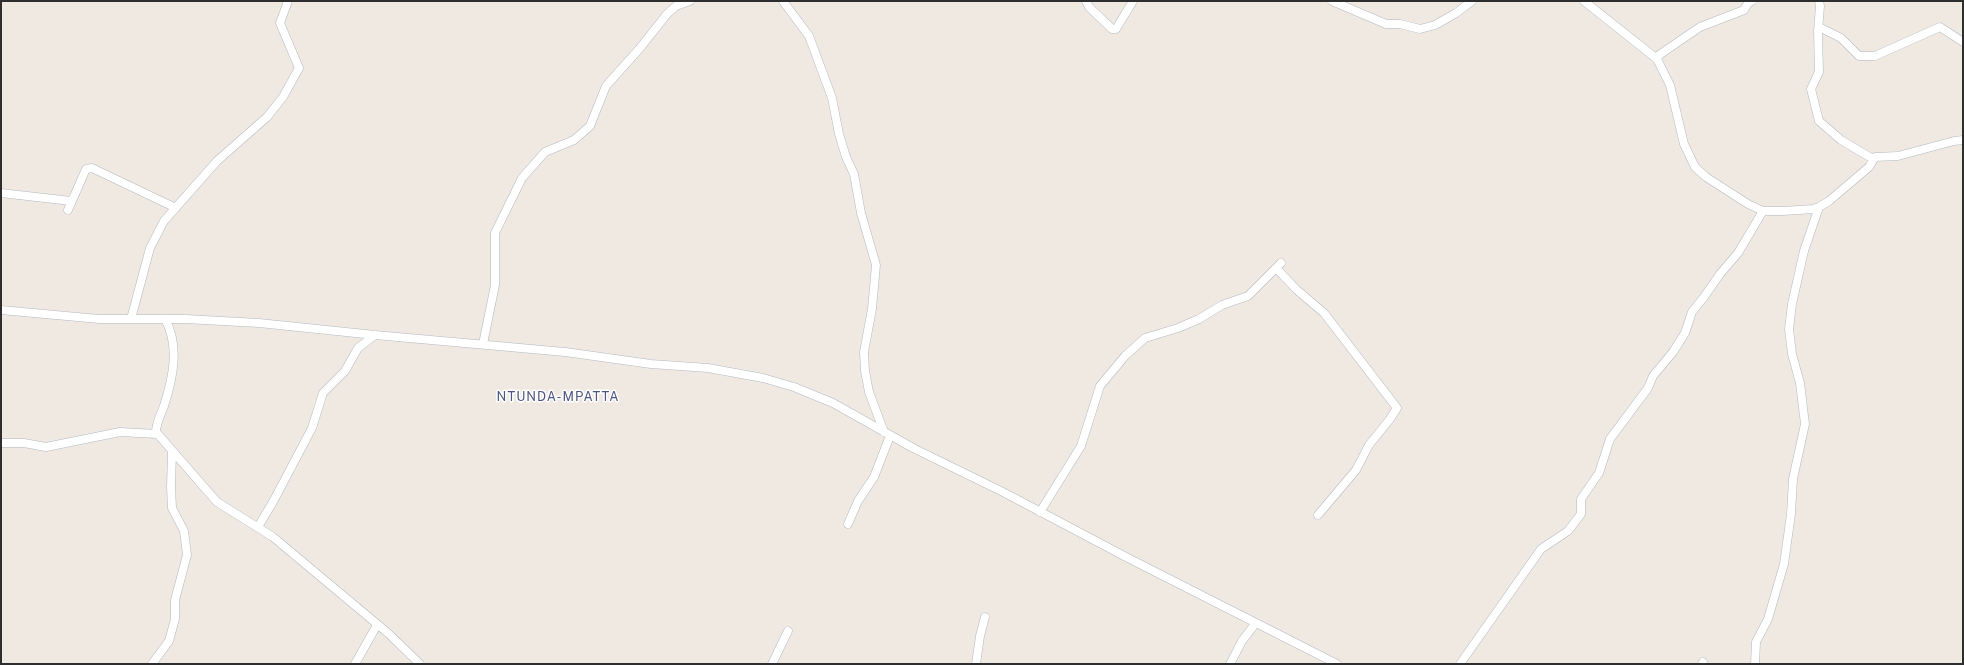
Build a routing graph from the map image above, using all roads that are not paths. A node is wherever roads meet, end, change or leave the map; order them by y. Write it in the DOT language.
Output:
graph roads {
  1 [pos="288,1"];
  2 [pos="690,1"];
  3 [pos="783,1"];
  4 [pos="1086,1"];
  5 [pos="1133,1"];
  6 [pos="1332,1"];
  7 [pos="1472,1"];
  8 [pos="1584,1"];
  9 [pos="1752,1"];
  10 [pos="1819,1"];
  11 [pos="1818,31"];
  12 [pos="1963,42"];
  13 [pos="1657,59"];
  14 [pos="1963,140"];
  15 [pos="1873,159"];
  16 [pos="1,193"];
  17 [pos="71,201"];
  18 [pos="1820,207"];
  19 [pos="176,208"];
  20 [pos="68,210"];
  21 [pos="1763,211"];
  22 [pos="1,310"];
  23 [pos="131,319"];
  24 [pos="165,319"];
  25 [pos="375,335"];
  26 [pos="483,344"];
  27 [pos="157,434"];
  28 [pos="887,434"];
  29 [pos="1,443"];
  30 [pos="172,452"];
  31 [pos="1040,512"];
  32 [pos="1318,515"];
  33 [pos="848,524"];
  34 [pos="258,527"];
  35 [pos="985,617"];
  36 [pos="1255,624"];
  37 [pos="377,625"];
  38 [pos="788,631"];
  39 [pos="152,664"];
  40 [pos="355,664"];
  41 [pos="420,664"];
  42 [pos="772,664"];
  43 [pos="976,664"];
  44 [pos="1230,664"];
  45 [pos="1337,664"];
  46 [pos="1460,664"];
  47 [pos="1755,664"];
  1 -- 19 [label="street"];
  2 -- 26 [label="street"];
  3 -- 28 [label="street"];
  4 -- 5 [label="street"];
  6 -- 7 [label="street"];
  8 -- 13 [label="street"];
  9 -- 13 [label="street"];
  10 -- 11 [label="street"];
  11 -- 12 [label="street"];
  11 -- 15 [label="street"];
  13 -- 21 [label="street"];
  14 -- 15 [label="street"];
  15 -- 18 [label="street"];
  16 -- 17 [label="street"];
  17 -- 19 [label="street"];
  17 -- 20 [label="street"];
  18 -- 21 [label="street"];
  18 -- 47 [label="street"];
  19 -- 23 [label="street"];
  21 -- 46 [label="street"];
  22 -- 23 [label="street"];
  23 -- 24 [label="street"];
  24 -- 25 [label="street"];
  24 -- 27 [label="street"];
  25 -- 26 [label="street"];
  25 -- 34 [label="street"];
  26 -- 28 [label="street"];
  27 -- 29 [label="street"];
  27 -- 30 [label="street"];
  28 -- 31 [label="street"];
  28 -- 33 [label="street"];
  30 -- 34 [label="street"];
  30 -- 39 [label="street"];
  31 -- 32 [label="street"];
  31 -- 36 [label="street"];
  34 -- 37 [label="street"];
  35 -- 43 [label="street"];
  36 -- 44 [label="street"];
  36 -- 45 [label="street"];
  37 -- 40 [label="street"];
  37 -- 41 [label="street"];
  38 -- 42 [label="street"];
}
